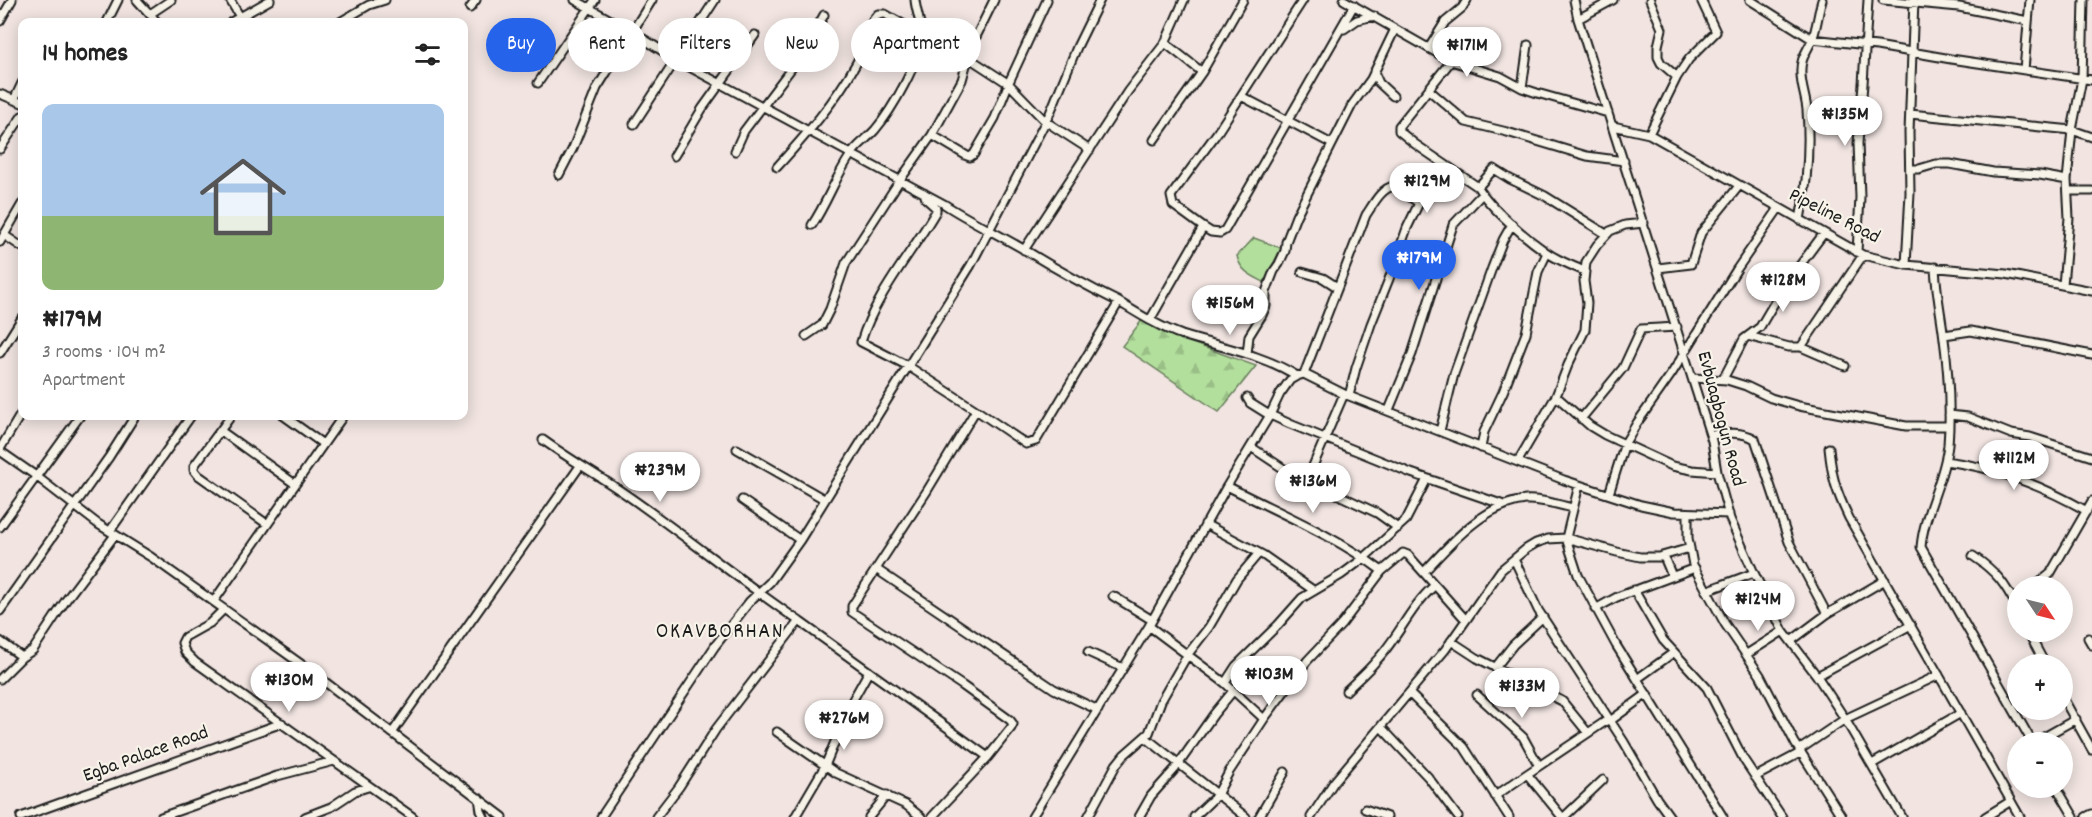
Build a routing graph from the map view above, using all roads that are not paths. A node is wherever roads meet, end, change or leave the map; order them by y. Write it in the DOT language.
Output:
graph roads {
  1 [pos="12,0"];
  2 [pos="118,0"];
  3 [pos="137,0"];
  4 [pos="171,0"];
  5 [pos="230,0"];
  6 [pos="270,0"];
  7 [pos="385,0"];
  8 [pos="476,0"];
  9 [pos="575,0"];
  10 [pos="595,0"];
  11 [pos="652,0"];
  12 [pos="715,0"];
  13 [pos="915,0"];
  14 [pos="994,0"];
  15 [pos="1047,0"];
  16 [pos="1100,0"];
  17 [pos="1184,0"];
  18 [pos="1243,0"];
  19 [pos="1303,0"];
  20 [pos="1344,0"];
  21 [pos="1467,0"];
  22 [pos="1574,0"];
  23 [pos="1613,0"];
  24 [pos="1650,0"];
  25 [pos="1701,0"];
  26 [pos="1750,0"];
  27 [pos="1822,0"];
  28 [pos="1868,0"];
  29 [pos="1883,0"];
  30 [pos="2030,0"];
  31 [pos="2084,0"];
  32 [pos="1914,2"];
  33 [pos="1960,4"];
  34 [pos="1354,5"];
  35 [pos="470,8"];
  36 [pos="589,8"];
  37 [pos="150,14"];
  38 [pos="824,15"];
  39 [pos="1374,16"];
  40 [pos="109,18"];
  41 [pos="153,18"];
  42 [pos="240,18"];
  43 [pos="244,18"];
  44 [pos="347,18"];
  45 [pos="607,18"];
  46 [pos="641,18"];
  47 [pos="704,18"];
  48 [pos="874,18"];
  49 [pos="892,18"];
  50 [pos="919,18"];
  51 [pos="1578,19"];
  52 [pos="0,21"];
  53 [pos="2028,21"];
  54 [pos="981,27"];
  55 [pos="1395,29"];
  56 [pos="755,35"];
  57 [pos="1336,37"];
  58 [pos="1812,39"];
  59 [pos="1165,43"];
  60 [pos="1528,45"];
  61 [pos="1866,45"];
  62 [pos="1429,48"];
  63 [pos="1913,53"];
  64 [pos="1451,61"];
  65 [pos="981,66"];
  66 [pos="2024,70"];
  67 [pos="608,72"];
  68 [pos="669,72"];
  69 [pos="699,72"];
  70 [pos="851,72"];
  71 [pos="909,72"];
  72 [pos="963,72"];
  73 [pos="1202,72"];
  74 [pos="1374,72"];
  75 [pos="1677,77"];
  76 [pos="2082,79"];
  77 [pos="2092,80"];
  78 [pos="538,83"];
  79 [pos="721,84"];
  80 [pos="1009,84"];
  81 [pos="1522,88"];
  82 [pos="1429,90"];
  83 [pos="18,92"];
  84 [pos="0,94"];
  85 [pos="1241,96"];
  86 [pos="1393,96"];
  87 [pos="14,100"];
  88 [pos="18,102"];
  89 [pos="764,106"];
  90 [pos="1608,113"];
  91 [pos="1910,114"];
  92 [pos="1045,121"];
  93 [pos="1288,121"];
  94 [pos="18,122"];
  95 [pos="633,124"];
  96 [pos="1613,126"];
  97 [pos="2072,130"];
  98 [pos="808,131"];
  99 [pos="1649,134"];
  100 [pos="932,135"];
  101 [pos="2092,137"];
  102 [pos="1155,140"];
  103 [pos="1332,144"];
  104 [pos="0,149"];
  105 [pos="1090,150"];
  106 [pos="735,151"];
  107 [pos="851,154"];
  108 [pos="674,156"];
  109 [pos="1624,161"];
  110 [pos="777,167"];
  111 [pos="1910,169"];
  112 [pos="559,176"];
  113 [pos="900,180"];
  114 [pos="2067,180"];
  115 [pos="1739,186"];
  116 [pos="1480,190"];
  117 [pos="2068,191"];
  118 [pos="2092,191"];
  119 [pos="924,193"];
  120 [pos="1779,208"];
  121 [pos="18,211"];
  122 [pos="1800,220"];
  123 [pos="1644,223"];
  124 [pos="1512,224"];
  125 [pos="812,225"];
  126 [pos="1203,227"];
  127 [pos="988,231"];
  128 [pos="1824,233"];
  129 [pos="1606,234"];
  130 [pos="2,238"];
  131 [pos="18,245"];
  132 [pos="1024,250"];
  133 [pos="1547,253"];
  134 [pos="1860,254"];
  135 [pos="1906,265"];
  136 [pos="1935,267"];
  137 [pos="1658,268"];
  138 [pos="1584,271"];
  139 [pos="1302,272"];
  140 [pos="2063,285"];
  141 [pos="1337,287"];
  142 [pos="2092,291"];
  143 [pos="1119,302"];
  144 [pos="1150,320"];
  145 [pos="18,324"];
  146 [pos="1677,327"];
  147 [pos="1757,330"];
  148 [pos="1944,335"];
  149 [pos="806,336"];
  150 [pos="1748,336"];
  151 [pos="1759,340"];
  152 [pos="1801,347"];
  153 [pos="1685,352"];
  154 [pos="0,353"];
  155 [pos="1247,354"];
  156 [pos="2092,355"];
  157 [pos="908,366"];
  158 [pos="1845,366"];
  159 [pos="1300,375"];
  160 [pos="1693,378"];
  161 [pos="1723,379"];
  162 [pos="1347,395"];
  163 [pos="1557,396"];
  164 [pos="1247,398"];
  165 [pos="976,410"];
  166 [pos="1389,410"];
  167 [pos="1270,415"];
  168 [pos="1948,415"];
  169 [pos="18,419"];
  170 [pos="1581,419"];
  171 [pos="75,420"];
  172 [pos="132,420"];
  173 [pos="188,420"];
  174 [pos="228,420"];
  175 [pos="290,420"];
  176 [pos="340,420"];
  177 [pos="1948,426"];
  178 [pos="220,431"];
  179 [pos="1440,431"];
  180 [pos="1711,435"];
  181 [pos="1325,438"];
  182 [pos="543,440"];
  183 [pos="1625,443"];
  184 [pos="323,444"];
  185 [pos="1251,447"];
  186 [pos="1481,448"];
  187 [pos="1829,448"];
  188 [pos="737,449"];
  189 [pos="0,450"];
  190 [pos="2092,457"];
  191 [pos="1518,461"];
  192 [pos="1945,461"];
  193 [pos="580,466"];
  194 [pos="1717,472"];
  195 [pos="36,476"];
  196 [pos="1427,479"];
  197 [pos="1308,481"];
  198 [pos="295,484"];
  199 [pos="1579,485"];
  200 [pos="1227,486"];
  201 [pos="1609,494"];
  202 [pos="824,499"];
  203 [pos="742,500"];
  204 [pos="2092,501"];
  205 [pos="75,505"];
  206 [pos="1504,506"];
  207 [pos="1572,508"];
  208 [pos="2087,511"];
  209 [pos="1688,513"];
  210 [pos="1729,514"];
  211 [pos="267,524"];
  212 [pos="1205,524"];
  213 [pos="0,527"];
  214 [pos="1398,528"];
  215 [pos="113,533"];
  216 [pos="1566,538"];
  217 [pos="800,540"];
  218 [pos="1690,548"];
  219 [pos="1259,553"];
  220 [pos="1662,556"];
  221 [pos="1973,556"];
  222 [pos="1364,558"];
  223 [pos="1514,559"];
  224 [pos="1695,568"];
  225 [pos="876,569"];
  226 [pos="1382,572"];
  227 [pos="1424,572"];
  228 [pos="1754,573"];
  229 [pos="1672,576"];
  230 [pos="2047,576"];
  231 [pos="1885,580"];
  232 [pos="1434,586"];
  233 [pos="2007,588"];
  234 [pos="1313,590"];
  235 [pos="1634,590"];
  236 [pos="1706,591"];
  237 [pos="757,592"];
  238 [pos="1113,596"];
  239 [pos="214,601"];
  240 [pos="224,609"];
  241 [pos="1595,609"];
  242 [pos="0,611"];
  243 [pos="1827,614"];
  244 [pos="1543,617"];
  245 [pos="1466,620"];
  246 [pos="799,621"];
  247 [pos="1150,623"];
  248 [pos="1911,625"];
  249 [pos="1783,631"];
  250 [pos="2088,638"];
  251 [pos="0,641"];
  252 [pos="1451,641"];
  253 [pos="1791,641"];
  254 [pos="2092,645"];
  255 [pos="1088,652"];
  256 [pos="1673,653"];
  257 [pos="1188,654"];
  258 [pos="1747,654"];
  259 [pos="22,657"];
  260 [pos="1123,668"];
  261 [pos="1495,668"];
  262 [pos="868,671"];
  263 [pos="1939,675"];
  264 [pos="1817,676"];
  265 [pos="0,679"];
  266 [pos="1637,679"];
  267 [pos="1225,683"];
  268 [pos="1233,691"];
  269 [pos="1346,691"];
  270 [pos="1410,694"];
  271 [pos="1647,694"];
  272 [pos="1477,695"];
  273 [pos="1098,710"];
  274 [pos="1961,713"];
  275 [pos="2073,714"];
  276 [pos="1264,719"];
  277 [pos="1845,719"];
  278 [pos="2076,719"];
  279 [pos="1610,720"];
  280 [pos="282,723"];
  281 [pos="1381,727"];
  282 [pos="777,732"];
  283 [pos="2027,732"];
  284 [pos="2052,732"];
  285 [pos="392,733"];
  286 [pos="1588,733"];
  287 [pos="1145,737"];
  288 [pos="2092,750"];
  289 [pos="1799,751"];
  290 [pos="988,757"];
  291 [pos="334,761"];
  292 [pos="1177,764"];
  293 [pos="1872,764"];
  294 [pos="825,766"];
  295 [pos="1539,766"];
  296 [pos="1285,772"];
  297 [pos="1527,774"];
  298 [pos="1755,777"];
  299 [pos="1603,780"];
  300 [pos="368,787"];
  301 [pos="887,795"];
  302 [pos="1217,795"];
  303 [pos="1495,795"];
  304 [pos="479,798"];
  305 [pos="2063,798"];
  306 [pos="2011,801"];
  307 [pos="1365,809"];
  308 [pos="2092,814"];
  309 [pos="21,817"];
  310 [pos="161,817"];
  311 [pos="305,817"];
  312 [pos="413,817"];
  313 [pos="484,817"];
  314 [pos="503,817"];
  315 [pos="601,817"];
  316 [pos="656,817"];
  317 [pos="795,817"];
  318 [pos="869,817"];
  319 [pos="921,817"];
  320 [pos="932,817"];
  321 [pos="1032,817"];
  322 [pos="1088,817"];
  323 [pos="1139,817"];
  324 [pos="1194,817"];
  325 [pos="1246,817"];
  326 [pos="1259,817"];
  327 [pos="1311,817"];
  328 [pos="1388,817"];
  329 [pos="1458,817"];
  330 [pos="1509,817"];
  331 [pos="1563,817"];
  332 [pos="1670,817"];
  333 [pos="1723,817"];
  334 [pos="1782,817"];
  335 [pos="1842,817"];
  336 [pos="1902,817"];
  337 [pos="1985,817"];
  338 [pos="2020,817"];
  339 [pos="2074,817"];
  340 [pos="2086,817"];
  1 -- 52 [label="street"];
  2 -- 40 [label="street"];
  3 -- 37 [label="street"];
  4 -- 37 [label="street"];
  5 -- 42 [label="street"];
  6 -- 43 [label="street"];
  7 -- 44 [label="street"];
  8 -- 35 [label="street"];
  9 -- 36 [label="street"];
  10 -- 36 [label="street"];
  11 -- 46 [label="street"];
  12 -- 47 [label="street"];
  13 -- 50 [label="street"];
  14 -- 54 [label="street"];
  15 -- 80 [label="street"];
  16 -- 92 [label="street"];
  17 -- 59 [label="street"];
  18 -- 73 [label="street"];
  19 -- 85 [label="street"];
  20 -- 34 [label="street"];
  21 -- 62 [label="street"];
  22 -- 51 [label="street, Evbuagbogun Road"];
  23 -- 51 [label="street"];
  24 -- 75 [label="street"];
  25 -- 75 [label="street"];
  26 -- 58 [label="street"];
  27 -- 58 [label="street"];
  28 -- 61 [label="street"];
  29 -- 32 [label="street"];
  30 -- 53 [label="street"];
  31 -- 76 [label="street"];
  32 -- 33 [label="street"];
  32 -- 63 [label="street"];
  33 -- 53 [label="street"];
  34 -- 39 [label="street"];
  34 -- 57 [label="street"];
  36 -- 45 [label="street"];
  36 -- 78 [label="street"];
  37 -- 41 [label="street"];
  38 -- 89 [label="street"];
  39 -- 55 [label="street"];
  39 -- 57 [label="street"];
  48 -- 49 [label="street"];
  51 -- 90 [label="street, Evbuagbogun Road"];
  53 -- 66 [label="street"];
  55 -- 62 [label="street"];
  55 -- 74 [label="street"];
  56 -- 79 [label="street"];
  57 -- 93 [label="street"];
  58 -- 61 [label="street"];
  58 -- 122 [label="street"];
  59 -- 73 [label="street"];
  59 -- 105 [label="street"];
  60 -- 81 [label="street"];
  61 -- 63 [label="street"];
  61 -- 134 [label="street"];
  62 -- 64 [label="street"];
  63 -- 66 [label="street"];
  63 -- 91 [label="street"];
  64 -- 81 [label="street"];
  64 -- 82 [label="street"];
  65 -- 80 [label="street"];
  66 -- 76 [label="street"];
  67 -- 112 [label="street"];
  68 -- 95 [label="street"];
  69 -- 79 [label="street"];
  70 -- 98 [label="street"];
  71 -- 107 [label="street"];
  72 -- 100 [label="street"];
  73 -- 102 [label="street"];
  74 -- 86 [label="street"];
  74 -- 103 [label="street"];
  75 -- 99 [label="street"];
  76 -- 77 [label="street"];
  76 -- 97 [label="street"];
  79 -- 89 [label="street"];
  79 -- 108 [label="street"];
  80 -- 92 [label="street"];
  80 -- 100 [label="street"];
  81 -- 90 [label="street"];
  82 -- 109 [label="street"];
  82 -- 116 [label="street"];
  83 -- 87 [label="street"];
  84 -- 87 [label="street"];
  85 -- 93 [label="street"];
  85 -- 126 [label="street"];
  87 -- 88 [label="street"];
  89 -- 98 [label="street"];
  89 -- 106 [label="street"];
  90 -- 96 [label="street, Evbuagbogun Road"];
  91 -- 97 [label="street"];
  91 -- 111 [label="street"];
  92 -- 105 [label="street"];
  92 -- 127 [label="street"];
  93 -- 103 [label="street"];
  93 -- 126 [label="street"];
  94 -- 104 [label="street"];
  96 -- 99 [label="street, Pipeline Road"];
  96 -- 109 [label="street, Evbuagbogun Road"];
  97 -- 101 [label="street"];
  97 -- 114 [label="street"];
  98 -- 107 [label="street"];
  98 -- 110 [label="street"];
  99 -- 115 [label="street, Pipeline Road"];
  100 -- 113 [label="street"];
  103 -- 155 [label="street"];
  105 -- 132 [label="street"];
  107 -- 113 [label="street"];
  107 -- 125 [label="street"];
  109 -- 123 [label="street, Evbuagbogun Road"];
  111 -- 114 [label="street"];
  111 -- 135 [label="street"];
  113 -- 119 [label="street"];
  113 -- 149 [label="street"];
  114 -- 117 [label="street"];
  115 -- 120 [label="street, Pipeline Road"];
  115 -- 137 [label="street"];
  116 -- 124 [label="street"];
  116 -- 129 [label="street"];
  116 -- 166 [label="street"];
  117 -- 118 [label="street"];
  117 -- 140 [label="street"];
  119 -- 127 [label="street"];
  119 -- 157 [label="street"];
  120 -- 122 [label="street, Pipeline Road"];
  120 -- 153 [label="street"];
  121 -- 130 [label="street"];
  122 -- 128 [label="street, Pipeline Road"];
  123 -- 129 [label="street"];
  123 -- 137 [label="street, Evbuagbogun Road"];
  124 -- 133 [label="street"];
  124 -- 179 [label="street"];
  126 -- 144 [label="street"];
  127 -- 132 [label="street"];
  127 -- 157 [label="street"];
  128 -- 134 [label="street, Pipeline Road"];
  128 -- 147 [label="street"];
  129 -- 138 [label="street"];
  130 -- 131 [label="street"];
  132 -- 143 [label="street"];
  133 -- 138 [label="street"];
  133 -- 186 [label="street"];
  134 -- 135 [label="street, Pipeline Road"];
  134 -- 152 [label="street"];
  135 -- 136 [label="street, Pipeline Road"];
  136 -- 140 [label="street, Pipeline Road"];
  136 -- 148 [label="street"];
  137 -- 146 [label="street, Evbuagbogun Road"];
  138 -- 163 [label="street"];
  139 -- 141 [label="street"];
  140 -- 142 [label="street, Pipeline Road"];
  141 -- 159 [label="street"];
  141 -- 162 [label="street"];
  143 -- 144 [label="street"];
  143 -- 165 [label="street"];
  144 -- 155 [label="street"];
  145 -- 154 [label="street"];
  146 -- 153 [label="street, Evbuagbogun Road"];
  146 -- 170 [label="street"];
  147 -- 150 [label="street"];
  147 -- 151 [label="street"];
  148 -- 156 [label="street"];
  148 -- 168 [label="street"];
  150 -- 151 [label="street"];
  150 -- 161 [label="street"];
  151 -- 152 [label="street"];
  152 -- 158 [label="street"];
  153 -- 160 [label="street, Evbuagbogun Road"];
  153 -- 183 [label="street"];
  155 -- 159 [label="street"];
  157 -- 165 [label="street"];
  157 -- 202 [label="street"];
  159 -- 162 [label="street"];
  159 -- 167 [label="street"];
  160 -- 161 [label="street"];
  160 -- 180 [label="street, Evbuagbogun Road"];
  161 -- 177 [label="street"];
  162 -- 166 [label="street"];
  162 -- 181 [label="street"];
  163 -- 170 [label="street"];
  163 -- 191 [label="street"];
  164 -- 167 [label="street"];
  165 -- 225 [label="street"];
  166 -- 179 [label="street"];
  167 -- 181 [label="street"];
  167 -- 185 [label="street"];
  168 -- 177 [label="street"];
  168 -- 190 [label="street"];
  169 -- 189 [label="street"];
  170 -- 183 [label="street"];
  171 -- 195 [label="street"];
  172 -- 205 [label="street"];
  173 -- 215 [label="street"];
  174 -- 178 [label="street"];
  175 -- 184 [label="street"];
  176 -- 184 [label="street"];
  177 -- 192 [label="street"];
  178 -- 198 [label="street"];
  178 -- 211 [label="street"];
  179 -- 186 [label="street"];
  180 -- 194 [label="street, Evbuagbogun Road"];
  180 -- 243 [label="street"];
  181 -- 196 [label="street"];
  181 -- 197 [label="street"];
  182 -- 193 [label="street"];
  183 -- 194 [label="street"];
  183 -- 201 [label="street"];
  184 -- 198 [label="street"];
  185 -- 197 [label="street"];
  185 -- 200 [label="street"];
  186 -- 191 [label="street"];
  187 -- 231 [label="street"];
  188 -- 202 [label="street"];
  189 -- 195 [label="street"];
  191 -- 199 [label="street"];
  192 -- 208 [label="street"];
  192 -- 283 [label="street"];
  193 -- 237 [label="street"];
  193 -- 285 [label="street"];
  194 -- 210 [label="street, Evbuagbogun Road"];
  195 -- 205 [label="street"];
  195 -- 213 [label="street"];
  196 -- 206 [label="street"];
  196 -- 214 [label="street"];
  197 -- 214 [label="street"];
  198 -- 211 [label="street"];
  199 -- 201 [label="street"];
  199 -- 207 [label="street"];
  200 -- 212 [label="street"];
  200 -- 222 [label="street"];
  201 -- 209 [label="street"];
  202 -- 217 [label="street"];
  203 -- 217 [label="street"];
  204 -- 208 [label="street"];
  205 -- 215 [label="street"];
  205 -- 242 [label="street"];
  206 -- 207 [label="street"];
  206 -- 227 [label="street"];
  207 -- 216 [label="street"];
  208 -- 230 [label="street"];
  209 -- 210 [label="street"];
  209 -- 218 [label="street"];
  210 -- 228 [label="street, Evbuagbogun Road"];
  211 -- 239 [label="street"];
  212 -- 219 [label="street"];
  212 -- 247 [label="street"];
  214 -- 222 [label="street"];
  215 -- 239 [label="street"];
  215 -- 259 [label="street"];
  216 -- 220 [label="street"];
  216 -- 223 [label="street"];
  216 -- 241 [label="street"];
  217 -- 237 [label="street"];
  218 -- 220 [label="street"];
  218 -- 224 [label="street"];
  219 -- 234 [label="street"];
  219 -- 257 [label="street"];
  220 -- 229 [label="street"];
  221 -- 233 [label="street"];
  222 -- 226 [label="street"];
  222 -- 234 [label="street"];
  223 -- 244 [label="street"];
  223 -- 245 [label="street"];
  224 -- 229 [label="street"];
  224 -- 236 [label="street"];
  225 -- 273 [label="street"];
  225 -- 290 [label="street"];
  226 -- 227 [label="street"];
  226 -- 276 [label="street"];
  227 -- 232 [label="street"];
  228 -- 236 [label="street"];
  228 -- 249 [label="street, Evbuagbogun Road"];
  229 -- 235 [label="street"];
  231 -- 243 [label="street"];
  231 -- 248 [label="street"];
  232 -- 245 [label="street"];
  232 -- 269 [label="street"];
  234 -- 267 [label="street"];
  235 -- 241 [label="street"];
  235 -- 256 [label="street"];
  236 -- 258 [label="street"];
  237 -- 246 [label="street"];
  237 -- 315 [label="street"];
  238 -- 247 [label="street"];
  239 -- 240 [label="street"];
  240 -- 280 [label="street"];
  240 -- 285 [label="street"];
  241 -- 266 [label="street"];
  243 -- 253 [label="street"];
  244 -- 261 [label="street"];
  244 -- 279 [label="street"];
  245 -- 252 [label="street"];
  246 -- 262 [label="street"];
  246 -- 316 [label="street"];
  247 -- 257 [label="street"];
  247 -- 260 [label="street"];
  248 -- 263 [label="street"];
  248 -- 264 [label="street"];
  249 -- 253 [label="street, Evbuagbogun Road"];
  249 -- 258 [label="street"];
  250 -- 254 [label="street"];
  251 -- 259 [label="street"];
  252 -- 261 [label="street"];
  252 -- 270 [label="street"];
  253 -- 264 [label="street, Evbuagbogun Road"];
  255 -- 260 [label="street"];
  256 -- 266 [label="street"];
  256 -- 298 [label="street"];
  257 -- 267 [label="street"];
  257 -- 287 [label="street"];
  258 -- 289 [label="street"];
  259 -- 265 [label="street"];
  260 -- 273 [label="street"];
  261 -- 286 [label="street"];
  262 -- 290 [label="street"];
  262 -- 294 [label="street"];
  263 -- 274 [label="street"];
  263 -- 277 [label="street"];
  264 -- 277 [label="street, Evbuagbogun Road"];
  266 -- 271 [label="street"];
  267 -- 268 [label="street"];
  268 -- 276 [label="street"];
  268 -- 292 [label="street"];
  270 -- 281 [label="street"];
  270 -- 303 [label="street"];
  271 -- 279 [label="street"];
  271 -- 333 [label="street"];
  272 -- 295 [label="street"];
  273 -- 321 [label="street"];
  274 -- 293 [label="street"];
  274 -- 306 [label="street"];
  275 -- 278 [label="street"];
  276 -- 302 [label="street"];
  277 -- 289 [label="street"];
  277 -- 293 [label="street, Evbuagbogun Road"];
  278 -- 284 [label="street"];
  278 -- 288 [label="street"];
  279 -- 286 [label="street"];
  279 -- 332 [label="street"];
  280 -- 291 [label="street"];
  280 -- 309 [label="street, Egba Palace Road"];
  281 -- 327 [label="street"];
  281 -- 329 [label="street"];
  282 -- 294 [label="street"];
  285 -- 304 [label="street"];
  286 -- 295 [label="street"];
  287 -- 292 [label="street"];
  287 -- 322 [label="street"];
  289 -- 298 [label="street"];
  289 -- 335 [label="street"];
  290 -- 320 [label="street"];
  291 -- 300 [label="street"];
  291 -- 310 [label="street"];
  292 -- 302 [label="street"];
  292 -- 323 [label="street"];
  293 -- 336 [label="street, Evbuagbogun Road"];
  294 -- 301 [label="street"];
  294 -- 317 [label="street"];
  295 -- 297 [label="street"];
  296 -- 326 [label="street"];
  297 -- 303 [label="street"];
  297 -- 331 [label="street"];
  298 -- 334 [label="street"];
  299 -- 331 [label="street"];
  300 -- 311 [label="street"];
  300 -- 312 [label="street"];
  301 -- 318 [label="street"];
  301 -- 319 [label="street"];
  302 -- 324 [label="street"];
  302 -- 325 [label="street"];
  303 -- 330 [label="street"];
  304 -- 313 [label="street"];
  304 -- 314 [label="street"];
  305 -- 339 [label="street"];
  306 -- 337 [label="street"];
  306 -- 338 [label="street"];
  307 -- 328 [label="street"];
  308 -- 340 [label="street"];
}
